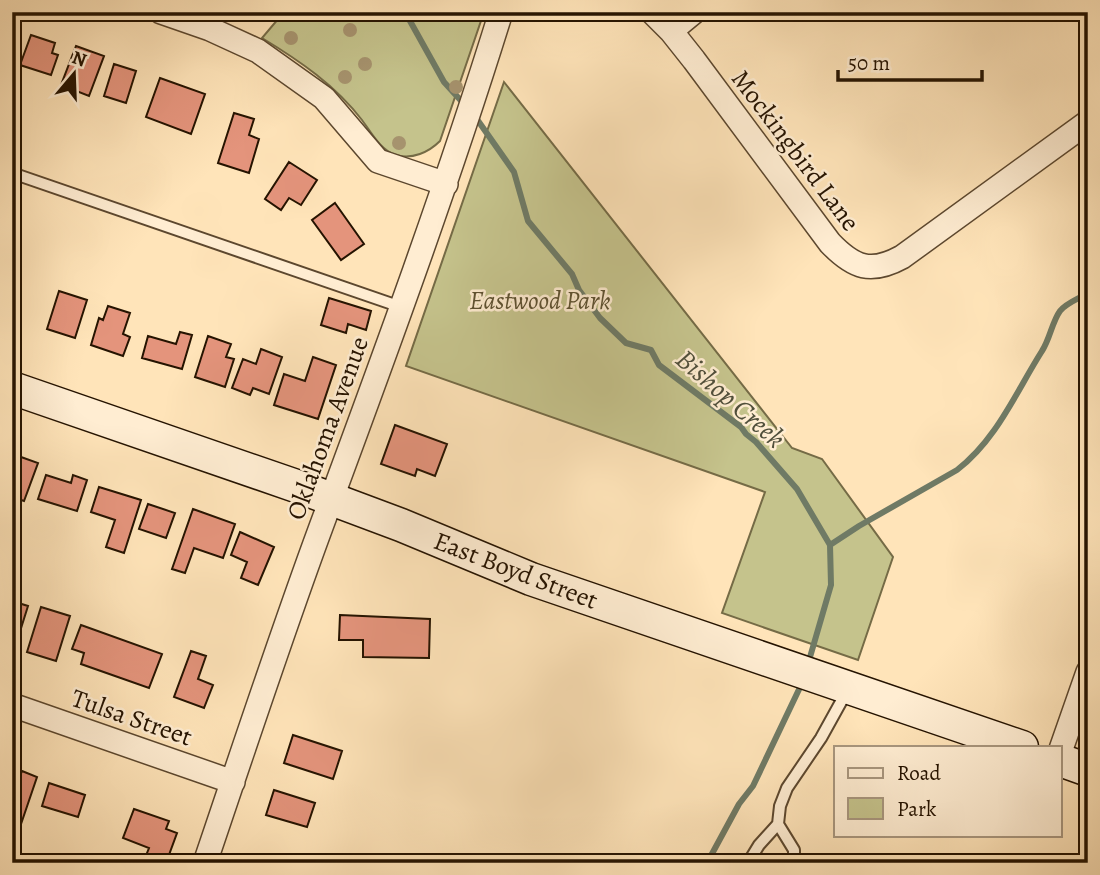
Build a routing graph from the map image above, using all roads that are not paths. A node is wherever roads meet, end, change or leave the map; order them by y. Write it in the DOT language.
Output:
graph roads {
  1 [pos="161,12"];
  2 [pos="501,12"];
  3 [pos="652,12"];
  4 [pos="694,12"];
  5 [pos="671,31"];
  6 [pos="1088,122"];
  7 [pos="12,173"];
  8 [pos="446,184"];
  9 [pos="401,307"];
  10 [pos="12,387"];
  11 [pos="332,499"];
  12 [pos="1088,672"];
  13 [pos="842,686"];
  14 [pos="12,705"];
  15 [pos="1019,746"];
  16 [pos="1062,746"];
  17 [pos="1062,761"];
  18 [pos="1088,770"];
  19 [pos="233,782"];
  20 [pos="778,824"];
  21 [pos="205,863"];
  22 [pos="748,863"];
  23 [pos="794,863"];
  1 -- 8 [label="street"];
  2 -- 8 [label="street, Oklahoma Avenue"];
  3 -- 5 [label="street, Mockingbird Lane"];
  4 -- 5 [label="street"];
  5 -- 6 [label="street, Mockingbird Lane"];
  7 -- 9 [label="lane"];
  8 -- 9 [label="street, Oklahoma Avenue"];
  9 -- 11 [label="street, Oklahoma Avenue"];
  10 -- 11 [label="street, East Boyd Street"];
  11 -- 13 [label="street, East Boyd Street"];
  11 -- 19 [label="street, Oklahoma Avenue"];
  12 -- 16 [label="street"];
  13 -- 15 [label="street, East Boyd Street"];
  13 -- 20 [label="lane"];
  14 -- 19 [label="street, Tulsa Street"];
  17 -- 18 [label="street"];
  19 -- 21 [label="street, Oklahoma Avenue"];
  20 -- 22 [label="lane"];
  20 -- 23 [label="lane"];
}
